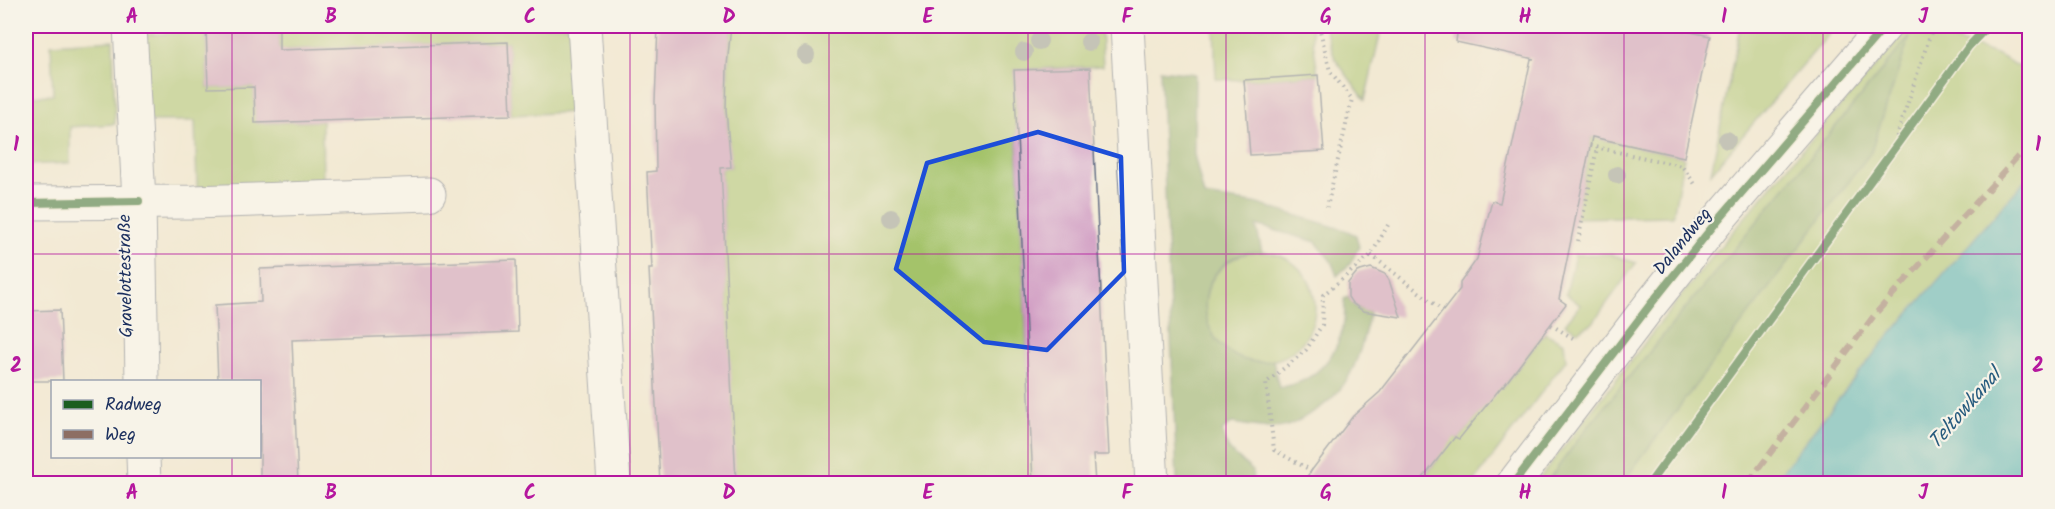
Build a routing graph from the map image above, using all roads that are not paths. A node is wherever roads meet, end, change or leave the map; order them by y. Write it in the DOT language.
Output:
graph roads {
  1 [pos="130,26"];
  2 [pos="584,26"];
  3 [pos="1127,26"];
  4 [pos="1884,26"];
  5 [pos="429,194"];
  6 [pos="139,201"];
  7 [pos="26,202"];
  8 [pos="141,380"];
  9 [pos="143,458"];
  10 [pos="144,483"];
  11 [pos="614,483"];
  12 [pos="1152,483"];
  13 [pos="1513,483"];
  1 -- 6 [label="street, Gravelottestraße"];
  2 -- 11 [label="street"];
  3 -- 12 [label="street"];
  4 -- 13 [label="street, Dalandweg"];
  5 -- 6 [label="street"];
  6 -- 7 [label="street"];
  6 -- 8 [label="street, Gravelottestraße"];
  9 -- 10 [label="street"];
}
